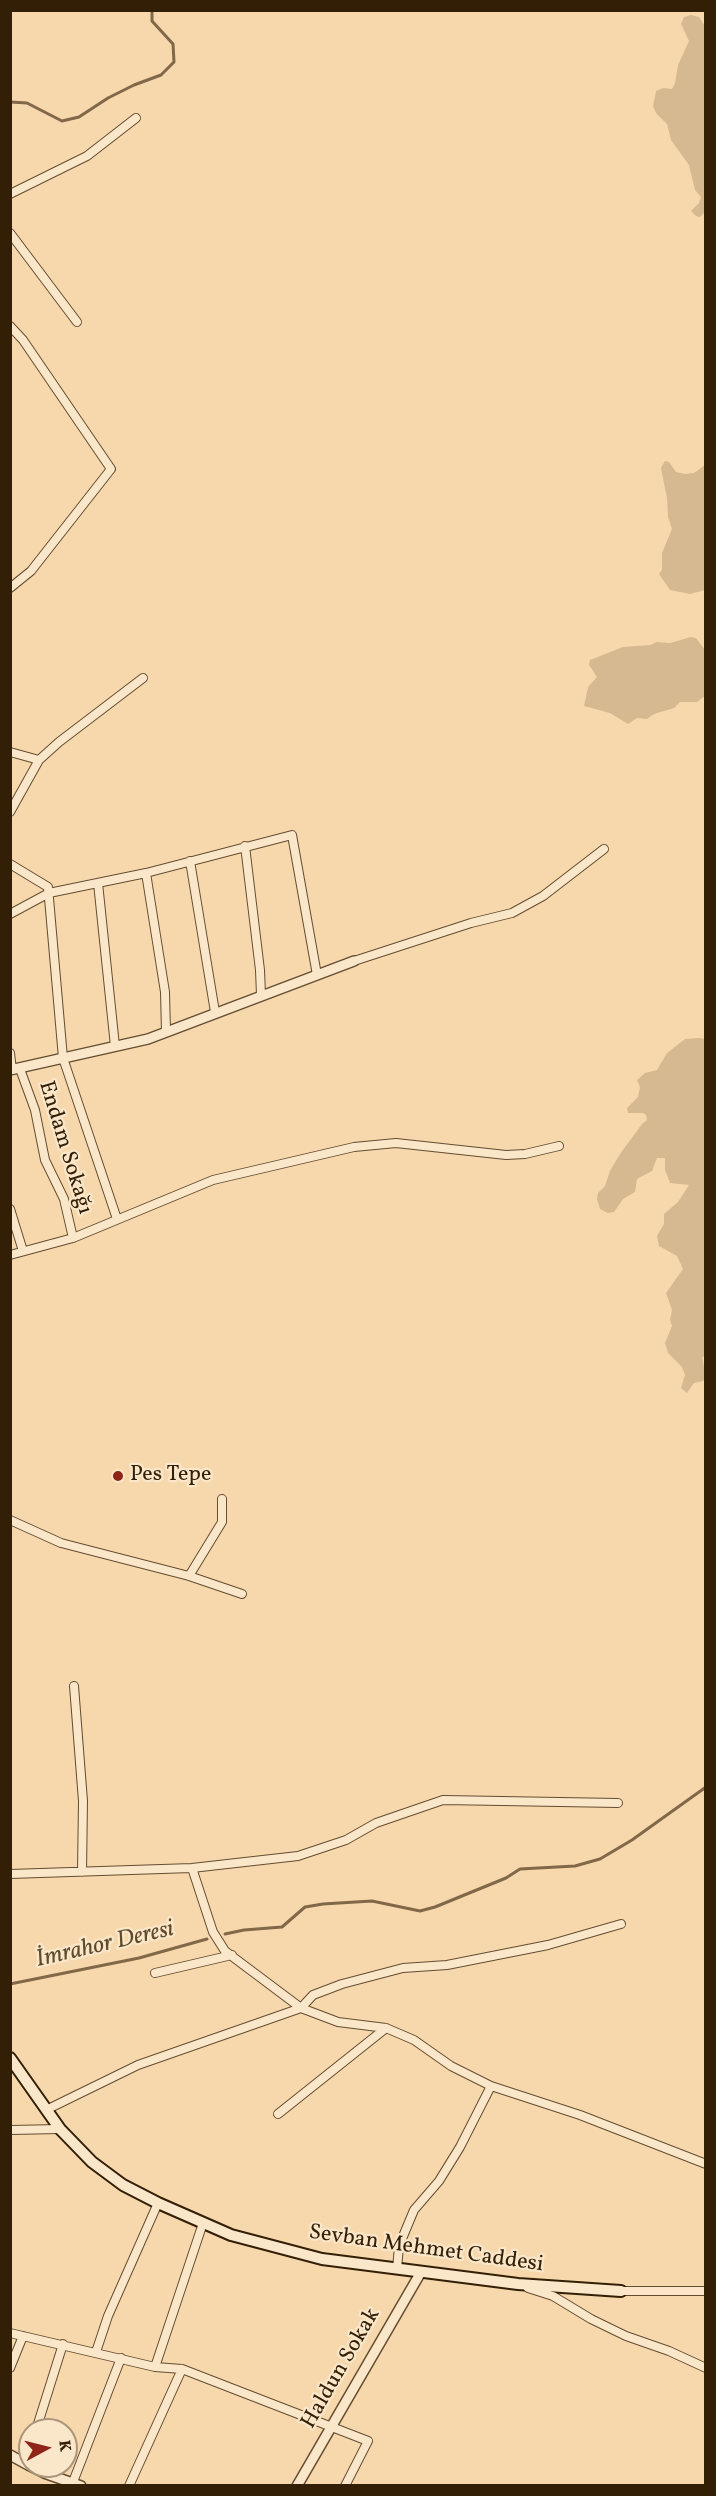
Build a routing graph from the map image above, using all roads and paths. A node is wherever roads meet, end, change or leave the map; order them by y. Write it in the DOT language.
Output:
graph roads {
  1 [pos="136,118"];
  2 [pos="10,194"];
  3 [pos="10,233"];
  4 [pos="77,322"];
  5 [pos="10,326"];
  6 [pos="10,588"];
  7 [pos="143,678"];
  8 [pos="10,752"];
  9 [pos="39,760"];
  10 [pos="10,812"];
  11 [pos="245,846"];
  12 [pos="604,849"];
  13 [pos="190,861"];
  14 [pos="10,864"];
  15 [pos="146,873"];
  16 [pos="98,883"];
  17 [pos="49,893"];
  18 [pos="10,914"];
  19 [pos="354,961"];
  20 [pos="316,975"];
  21 [pos="261,995"];
  22 [pos="215,1012"];
  23 [pos="166,1032"];
  24 [pos="115,1046"];
  25 [pos="10,1053"];
  26 [pos="63,1058"];
  27 [pos="14,1070"];
  28 [pos="559,1146"];
  29 [pos="10,1209"];
  30 [pos="117,1219"];
  31 [pos="73,1238"];
  32 [pos="23,1251"];
  33 [pos="10,1255"];
  34 [pos="222,1499"];
  35 [pos="10,1520"];
  36 [pos="189,1576"];
  37 [pos="242,1594"];
  38 [pos="74,1686"];
  39 [pos="618,1803"];
  40 [pos="192,1868"];
  41 [pos="82,1872"];
  42 [pos="10,1874"];
  43 [pos="621,1924"];
  44 [pos="232,1955"];
  45 [pos="155,1973"];
  46 [pos="301,2008"];
  47 [pos="386,2028"];
  48 [pos="10,2058"];
  49 [pos="491,2085"];
  50 [pos="48,2109"];
  51 [pos="278,2114"];
  52 [pos="60,2129"];
  53 [pos="10,2130"];
  54 [pos="705,2164"];
  55 [pos="158,2203"];
  56 [pos="203,2223"];
  57 [pos="397,2269"];
  58 [pos="421,2272"];
  59 [pos="518,2284"];
  60 [pos="705,2290"];
  61 [pos="621,2291"];
  62 [pos="10,2334"];
  63 [pos="23,2336"];
  64 [pos="63,2344"];
  65 [pos="96,2352"];
  66 [pos="121,2358"];
  67 [pos="155,2367"];
  68 [pos="10,2368"];
  69 [pos="705,2368"];
  70 [pos="182,2369"];
  71 [pos="40,2418"];
  72 [pos="331,2426"];
  73 [pos="57,2478"];
  74 [pos="77,2484"];
  75 [pos="129,2486"];
  76 [pos="297,2486"];
  77 [pos="345,2486"];
  1 -- 2 [label="street"];
  3 -- 4 [label="street"];
  5 -- 6 [label="street"];
  7 -- 9 [label="street"];
  8 -- 9 [label="street"];
  9 -- 10 [label="street"];
  11 -- 13 [label="street"];
  11 -- 20 [label="street"];
  11 -- 21 [label="street"];
  12 -- 19 [label="street"];
  13 -- 15 [label="street"];
  13 -- 22 [label="street"];
  14 -- 17 [label="street"];
  15 -- 16 [label="street"];
  15 -- 23 [label="street"];
  16 -- 17 [label="street"];
  16 -- 24 [label="street"];
  17 -- 18 [label="street"];
  17 -- 26 [label="street"];
  19 -- 20 [label="street"];
  20 -- 21 [label="street"];
  21 -- 22 [label="street"];
  22 -- 23 [label="street"];
  23 -- 24 [label="street"];
  24 -- 26 [label="street"];
  25 -- 27 [label="street, Endam Sokağı"];
  26 -- 27 [label="street"];
  26 -- 30 [label="street"];
  27 -- 31 [label="street, Endam Sokağı"];
  28 -- 30 [label="street"];
  29 -- 32 [label="street"];
  30 -- 31 [label="street"];
  31 -- 32 [label="street"];
  32 -- 33 [label="street"];
  34 -- 36 [label="street"];
  35 -- 36 [label="street"];
  36 -- 37 [label="street"];
  38 -- 41 [label="street"];
  39 -- 40 [label="street"];
  40 -- 41 [label="street"];
  40 -- 44 [label="street"];
  41 -- 42 [label="street"];
  43 -- 46 [label="street"];
  44 -- 45 [label="street"];
  44 -- 46 [label="street"];
  46 -- 47 [label="street"];
  46 -- 50 [label="street"];
  47 -- 49 [label="street"];
  47 -- 51 [label="street"];
  48 -- 50 [label="main road, Sevban Mehmet Caddesi"];
  49 -- 54 [label="street"];
  49 -- 57 [label="street"];
  50 -- 52 [label="main road, Sevban Mehmet Caddesi"];
  52 -- 53 [label="street"];
  52 -- 55 [label="main road, Sevban Mehmet Caddesi"];
  55 -- 56 [label="main road, Sevban Mehmet Caddesi"];
  55 -- 65 [label="street"];
  56 -- 57 [label="main road, Sevban Mehmet Caddesi"];
  56 -- 67 [label="street"];
  57 -- 58 [label="main road, Sevban Mehmet Caddesi"];
  58 -- 59 [label="main road, Sevban Mehmet Caddesi"];
  58 -- 72 [label="street, Haldun Sokak"];
  59 -- 61 [label="main road, Sevban Mehmet Caddesi"];
  59 -- 69 [label="street"];
  60 -- 61 [label="street"];
  62 -- 63 [label="street"];
  63 -- 64 [label="street"];
  63 -- 68 [label="street"];
  64 -- 65 [label="street"];
  64 -- 71 [label="street"];
  65 -- 66 [label="street"];
  66 -- 67 [label="street"];
  66 -- 74 [label="street"];
  67 -- 70 [label="street"];
  70 -- 72 [label="street"];
  70 -- 75 [label="street"];
  72 -- 76 [label="street, Haldun Sokak"];
  72 -- 77 [label="street"];
  73 -- 74 [label="street"];
}
